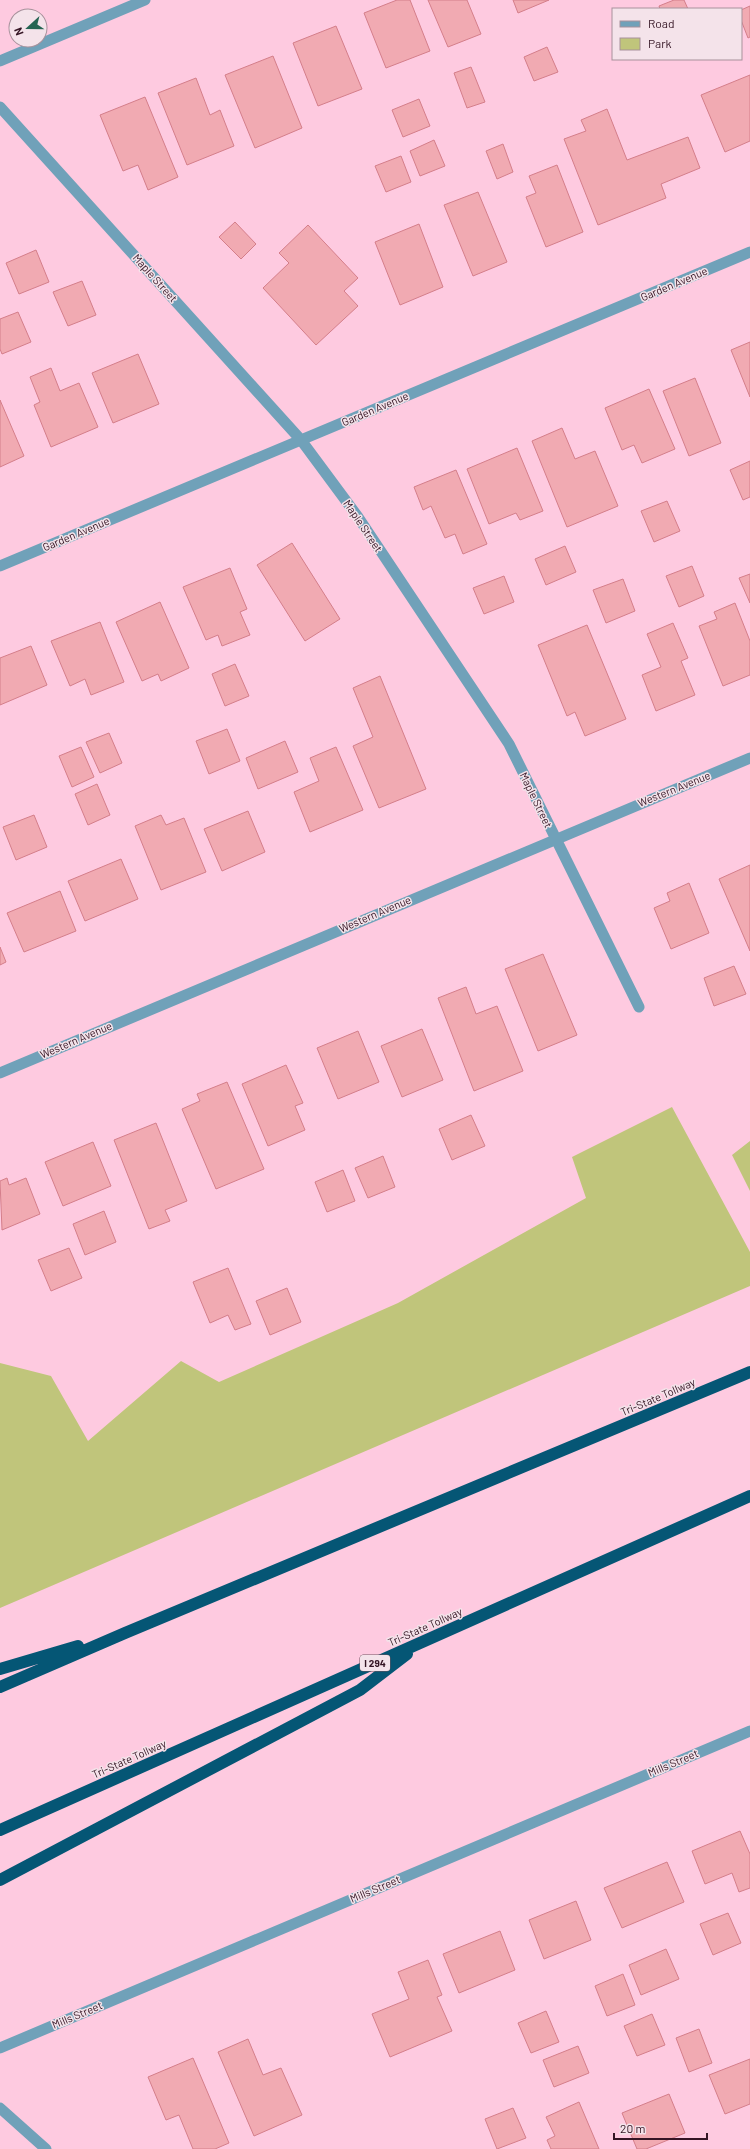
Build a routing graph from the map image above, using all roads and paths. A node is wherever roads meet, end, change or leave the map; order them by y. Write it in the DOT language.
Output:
graph roads {
  1 [pos="145,0"];
  2 [pos="0,61"];
  3 [pos="0,107"];
  4 [pos="750,252"];
  5 [pos="301,440"];
  6 [pos="0,566"];
  7 [pos="750,758"];
  8 [pos="555,838"];
  9 [pos="639,1007"];
  10 [pos="0,1073"];
  11 [pos="750,1372"];
  12 [pos="750,1496"];
  13 [pos="125,1632"];
  14 [pos="424,1642"];
  15 [pos="0,1669"];
  16 [pos="0,1687"];
  17 [pos="750,1731"];
  18 [pos="0,1830"];
  19 [pos="0,1880"];
  20 [pos="0,2048"];
  21 [pos="0,2108"];
  22 [pos="46,2149"];
  1 -- 2 [label="street"];
  3 -- 5 [label="street, Maple Street"];
  4 -- 5 [label="street, Garden Avenue"];
  5 -- 6 [label="street, Garden Avenue"];
  5 -- 8 [label="street, Maple Street"];
  7 -- 8 [label="street, Western Avenue"];
  8 -- 9 [label="street, Maple Street"];
  8 -- 10 [label="street, Western Avenue"];
  11 -- 13 [label="highway, Tri-State Tollway"];
  12 -- 14 [label="highway, Tri-State Tollway / I 294"];
  13 -- 15 [label="highway"];
  13 -- 16 [label="highway, Tri-State Tollway"];
  14 -- 18 [label="highway, Tri-State Tollway / I 294"];
  14 -- 19 [label="highway"];
  17 -- 20 [label="street, Mills Street"];
  21 -- 22 [label="street"];
}
